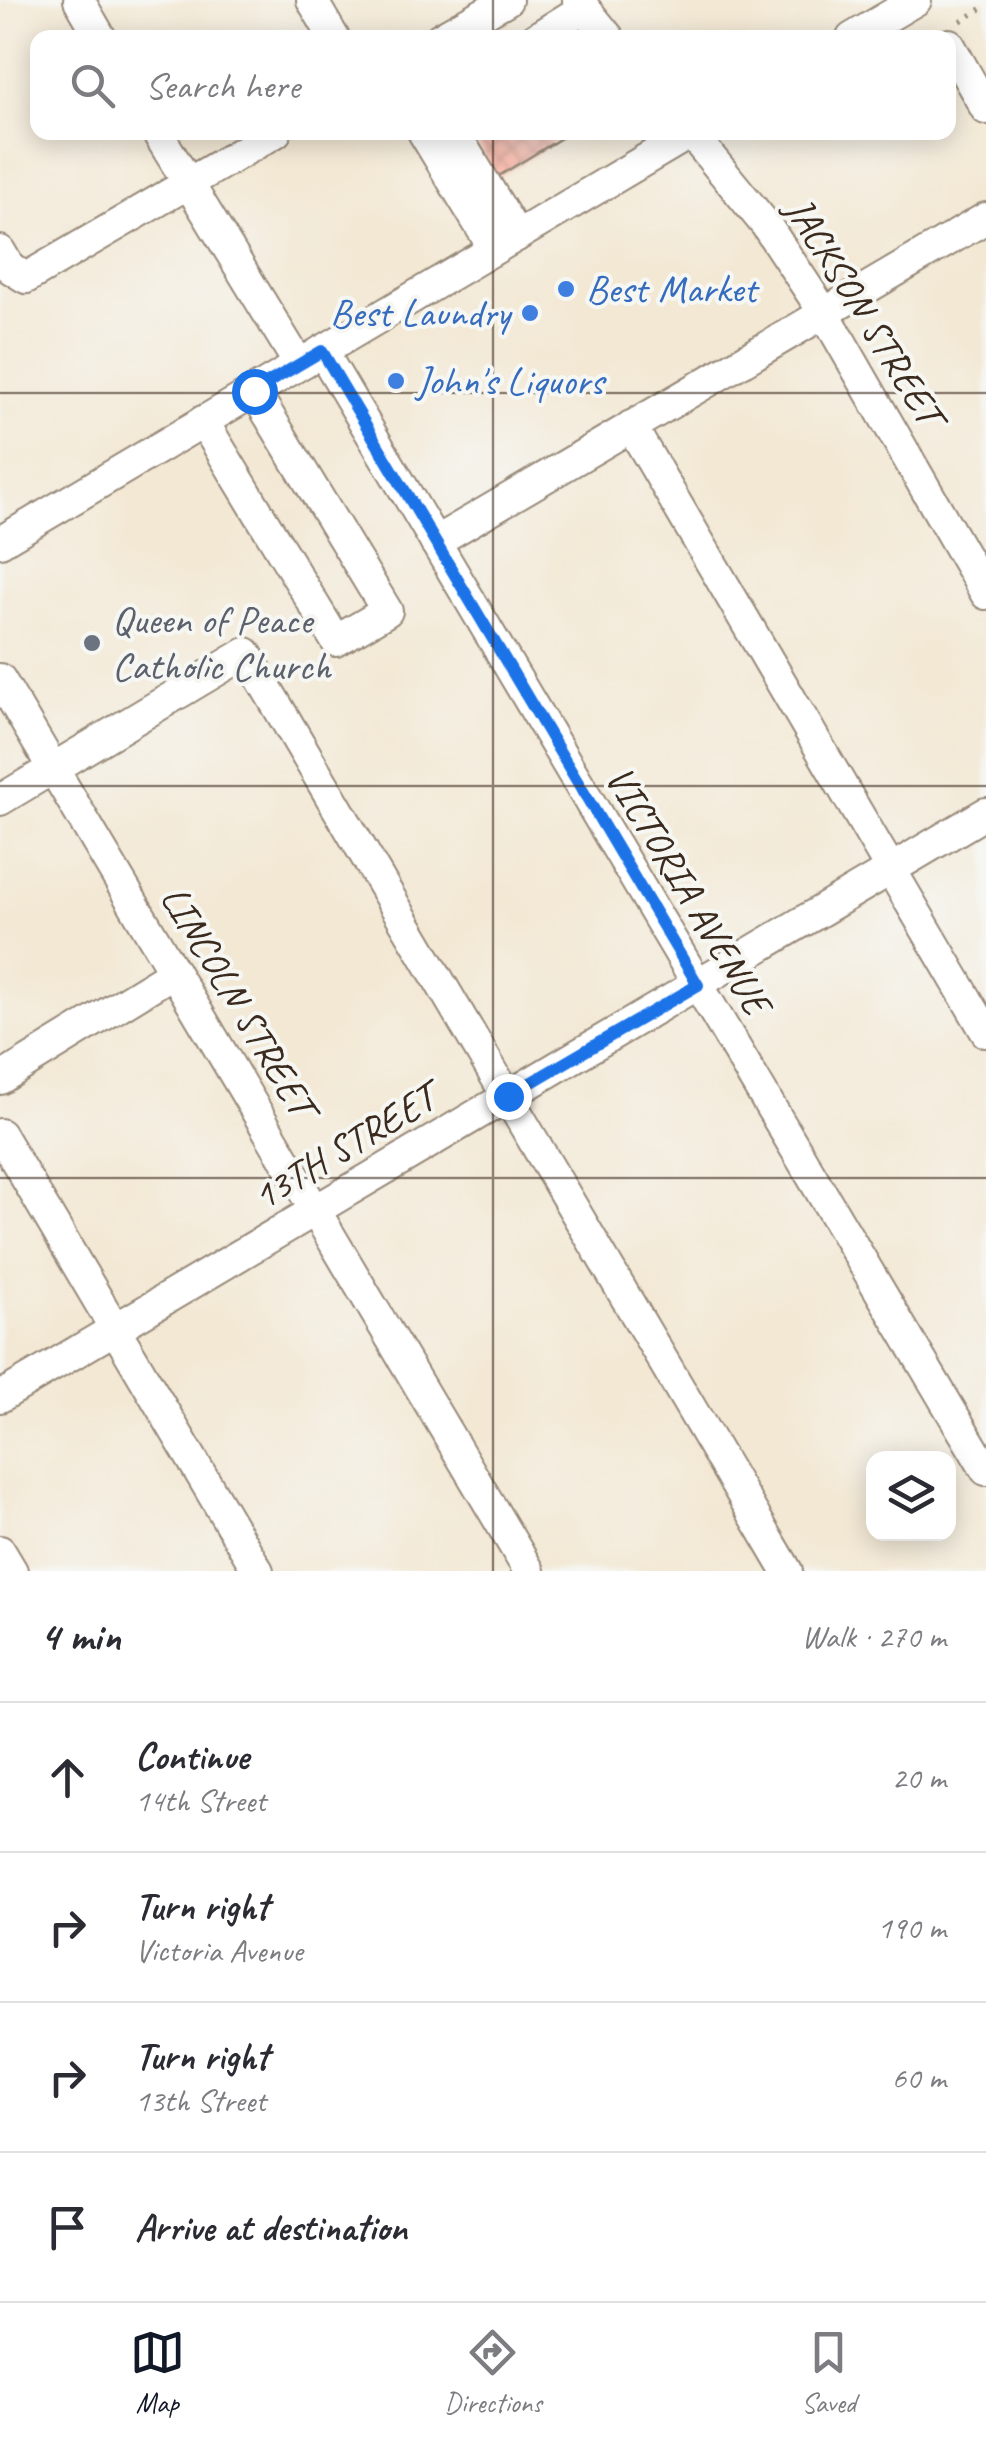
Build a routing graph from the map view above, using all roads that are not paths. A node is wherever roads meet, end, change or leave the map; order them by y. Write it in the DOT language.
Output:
graph roads {
  1 [pos="79,0"];
  2 [pos="312,0"];
  3 [pos="507,0"];
  4 [pos="916,0"];
  5 [pos="581,4"];
  6 [pos="96,30"];
  7 [pos="329,30"];
  8 [pos="454,30"];
  9 [pos="547,30"];
  10 [pos="603,30"];
  11 [pos="865,30"];
  12 [pos="956,54"];
  13 [pos="981,89"];
  14 [pos="162,140"];
  15 [pos="263,140"];
  16 [pos="429,140"];
  17 [pos="445,140"];
  18 [pos="458,140"];
  19 [pos="679,140"];
  20 [pos="697,140"];
  21 [pos="188,186"];
  22 [pos="982,229"];
  23 [pos="506,242"];
  24 [pos="3,264"];
  25 [pos="825,314"];
  26 [pos="310,358"];
  27 [pos="254,391"];
  28 [pos="203,421"];
  29 [pos="631,426"];
  30 [pos="0,542"];
  31 [pos="434,542"];
  32 [pos="986,594"];
  33 [pos="0,680"];
  34 [pos="53,768"];
  35 [pos="0,800"];
  36 [pos="986,813"];
  37 [pos="890,870"];
  38 [pos="174,972"];
  39 [pos="698,985"];
  40 [pos="986,1032"];
  41 [pos="0,1079"];
  42 [pos="508,1096"];
  43 [pos="0,1134"];
  44 [pos="316,1210"];
  45 [pos="116,1328"];
  46 [pos="0,1397"];
  47 [pos="986,1470"];
  48 [pos="0,1551"];
  49 [pos="12,1571"];
  50 [pos="258,1571"];
  51 [pos="529,1571"];
  52 [pos="787,1571"];
  1 -- 6 [label="street"];
  2 -- 7 [label="street"];
  3 -- 8 [label="street"];
  4 -- 11 [label="street"];
  5 -- 9 [label="street"];
  5 -- 10 [label="street"];
  12 -- 13 [label="street"];
  14 -- 21 [label="street, VICTORIA AVENUE"];
  15 -- 21 [label="street"];
  16 -- 23 [label="street"];
  17 -- 23 [label="street"];
  18 -- 23 [label="street"];
  19 -- 23 [label="street"];
  20 -- 25 [label="street, JACKSON STREET"];
  21 -- 24 [label="street"];
  21 -- 26 [label="street, VICTORIA AVENUE"];
  22 -- 25 [label="street"];
  23 -- 26 [label="street"];
  25 -- 29 [label="street"];
  25 -- 32 [label="street, JACKSON STREET"];
  26 -- 27 [label="street"];
  26 -- 31 [label="street, VICTORIA AVENUE"];
  27 -- 28 [label="street"];
  27 -- 28 [label="street"];
  28 -- 30 [label="street"];
  29 -- 31 [label="street"];
  29 -- 37 [label="street"];
  31 -- 39 [label="street, VICTORIA AVENUE"];
  33 -- 34 [label="street, LINCOLN STREET"];
  34 -- 35 [label="street"];
  34 -- 38 [label="street, LINCOLN STREET"];
  34 -- 42 [label="street"];
  36 -- 37 [label="street, 13TH STREET"];
  37 -- 39 [label="street, 13TH STREET"];
  37 -- 40 [label="street"];
  38 -- 41 [label="street"];
  38 -- 44 [label="street, LINCOLN STREET"];
  39 -- 42 [label="street, 13TH STREET"];
  39 -- 47 [label="street, VICTORIA AVENUE"];
  42 -- 44 [label="street, 13TH STREET"];
  42 -- 52 [label="street"];
  43 -- 45 [label="street"];
  44 -- 45 [label="street, 13TH STREET"];
  44 -- 51 [label="street, LINCOLN STREET"];
  45 -- 46 [label="street, 13TH STREET"];
  45 -- 50 [label="street"];
  48 -- 49 [label="street"];
}
